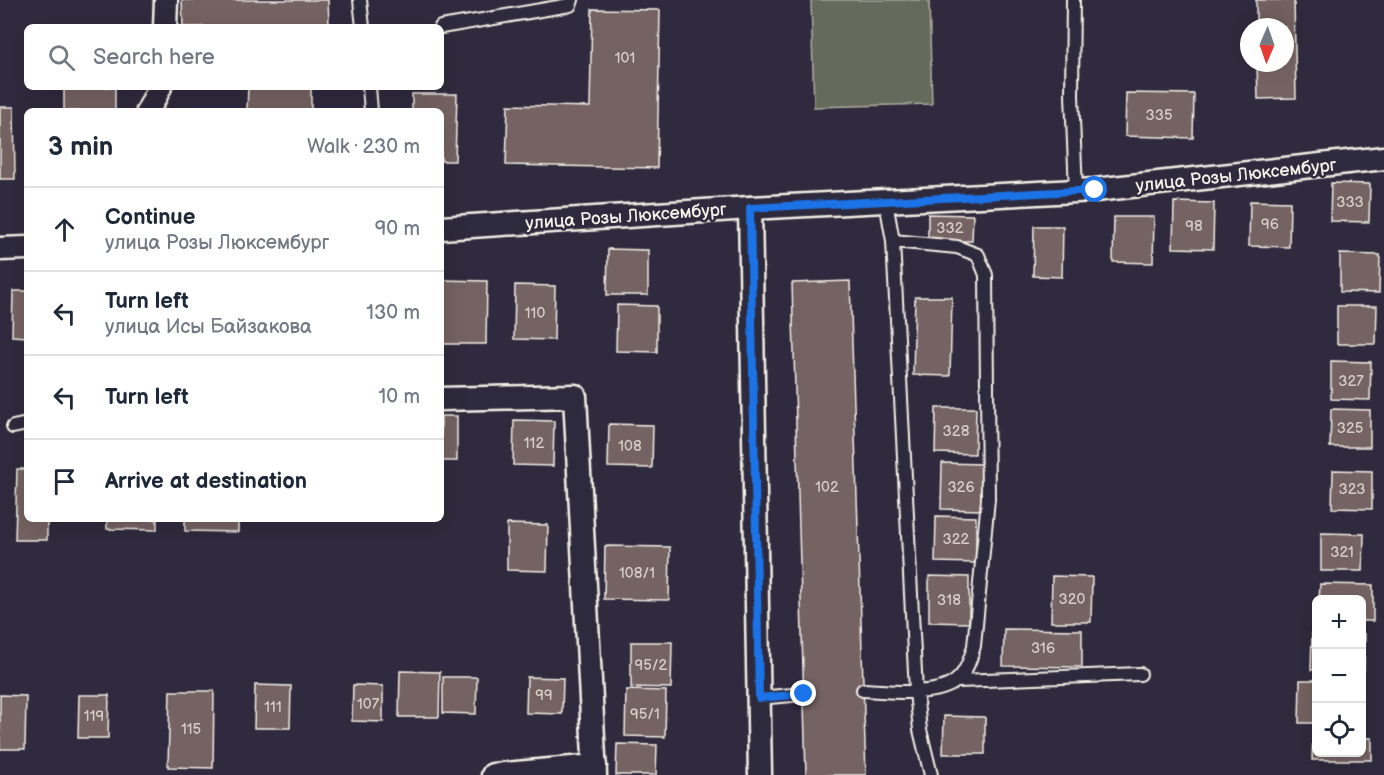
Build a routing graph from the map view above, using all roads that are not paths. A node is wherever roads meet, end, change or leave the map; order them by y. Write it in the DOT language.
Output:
graph roads {
  1 [pos="166,0"];
  2 [pos="360,0"];
  3 [pos="572,0"];
  4 [pos="1073,0"];
  5 [pos="165,24"];
  6 [pos="363,24"];
  7 [pos="444,26"];
  8 [pos="158,90"];
  9 [pos="369,90"];
  10 [pos="150,108"];
  11 [pos="371,108"];
  12 [pos="1384,158"];
  13 [pos="1076,191"];
  14 [pos="886,202"];
  15 [pos="750,208"];
  16 [pos="444,228"];
  17 [pos="893,241"];
  18 [pos="24,248"];
  19 [pos="0,249"];
  20 [pos="444,399"];
  21 [pos="24,425"];
  22 [pos="13,427"];
  23 [pos="1140,674"];
  24 [pos="958,681"];
  25 [pos="863,690"];
  26 [pos="916,692"];
  27 [pos="804,694"];
  28 [pos="759,698"];
  29 [pos="595,770"];
  30 [pos="493,775"];
  31 [pos="760,775"];
  32 [pos="931,775"];
  1 -- 5 [label="street"];
  2 -- 6 [label="lane"];
  3 -- 7 [label="lane"];
  4 -- 13 [label="lane"];
  8 -- 10 [label="street"];
  9 -- 11 [label="lane"];
  12 -- 13 [label="street, улица Розы Люксембург"];
  13 -- 14 [label="street, улица Розы Люксембург"];
  14 -- 15 [label="street, улица Розы Люксембург"];
  14 -- 17 [label="lane"];
  15 -- 16 [label="street, улица Розы Люксембург"];
  15 -- 28 [label="street"];
  17 -- 24 [label="lane"];
  17 -- 26 [label="lane"];
  18 -- 19 [label="street"];
  20 -- 29 [label="street"];
  21 -- 22 [label="lane"];
  23 -- 24 [label="lane"];
  24 -- 26 [label="lane"];
  25 -- 26 [label="lane"];
  26 -- 32 [label="lane"];
  27 -- 28 [label="lane"];
  28 -- 31 [label="street"];
  29 -- 30 [label="street"];
}
